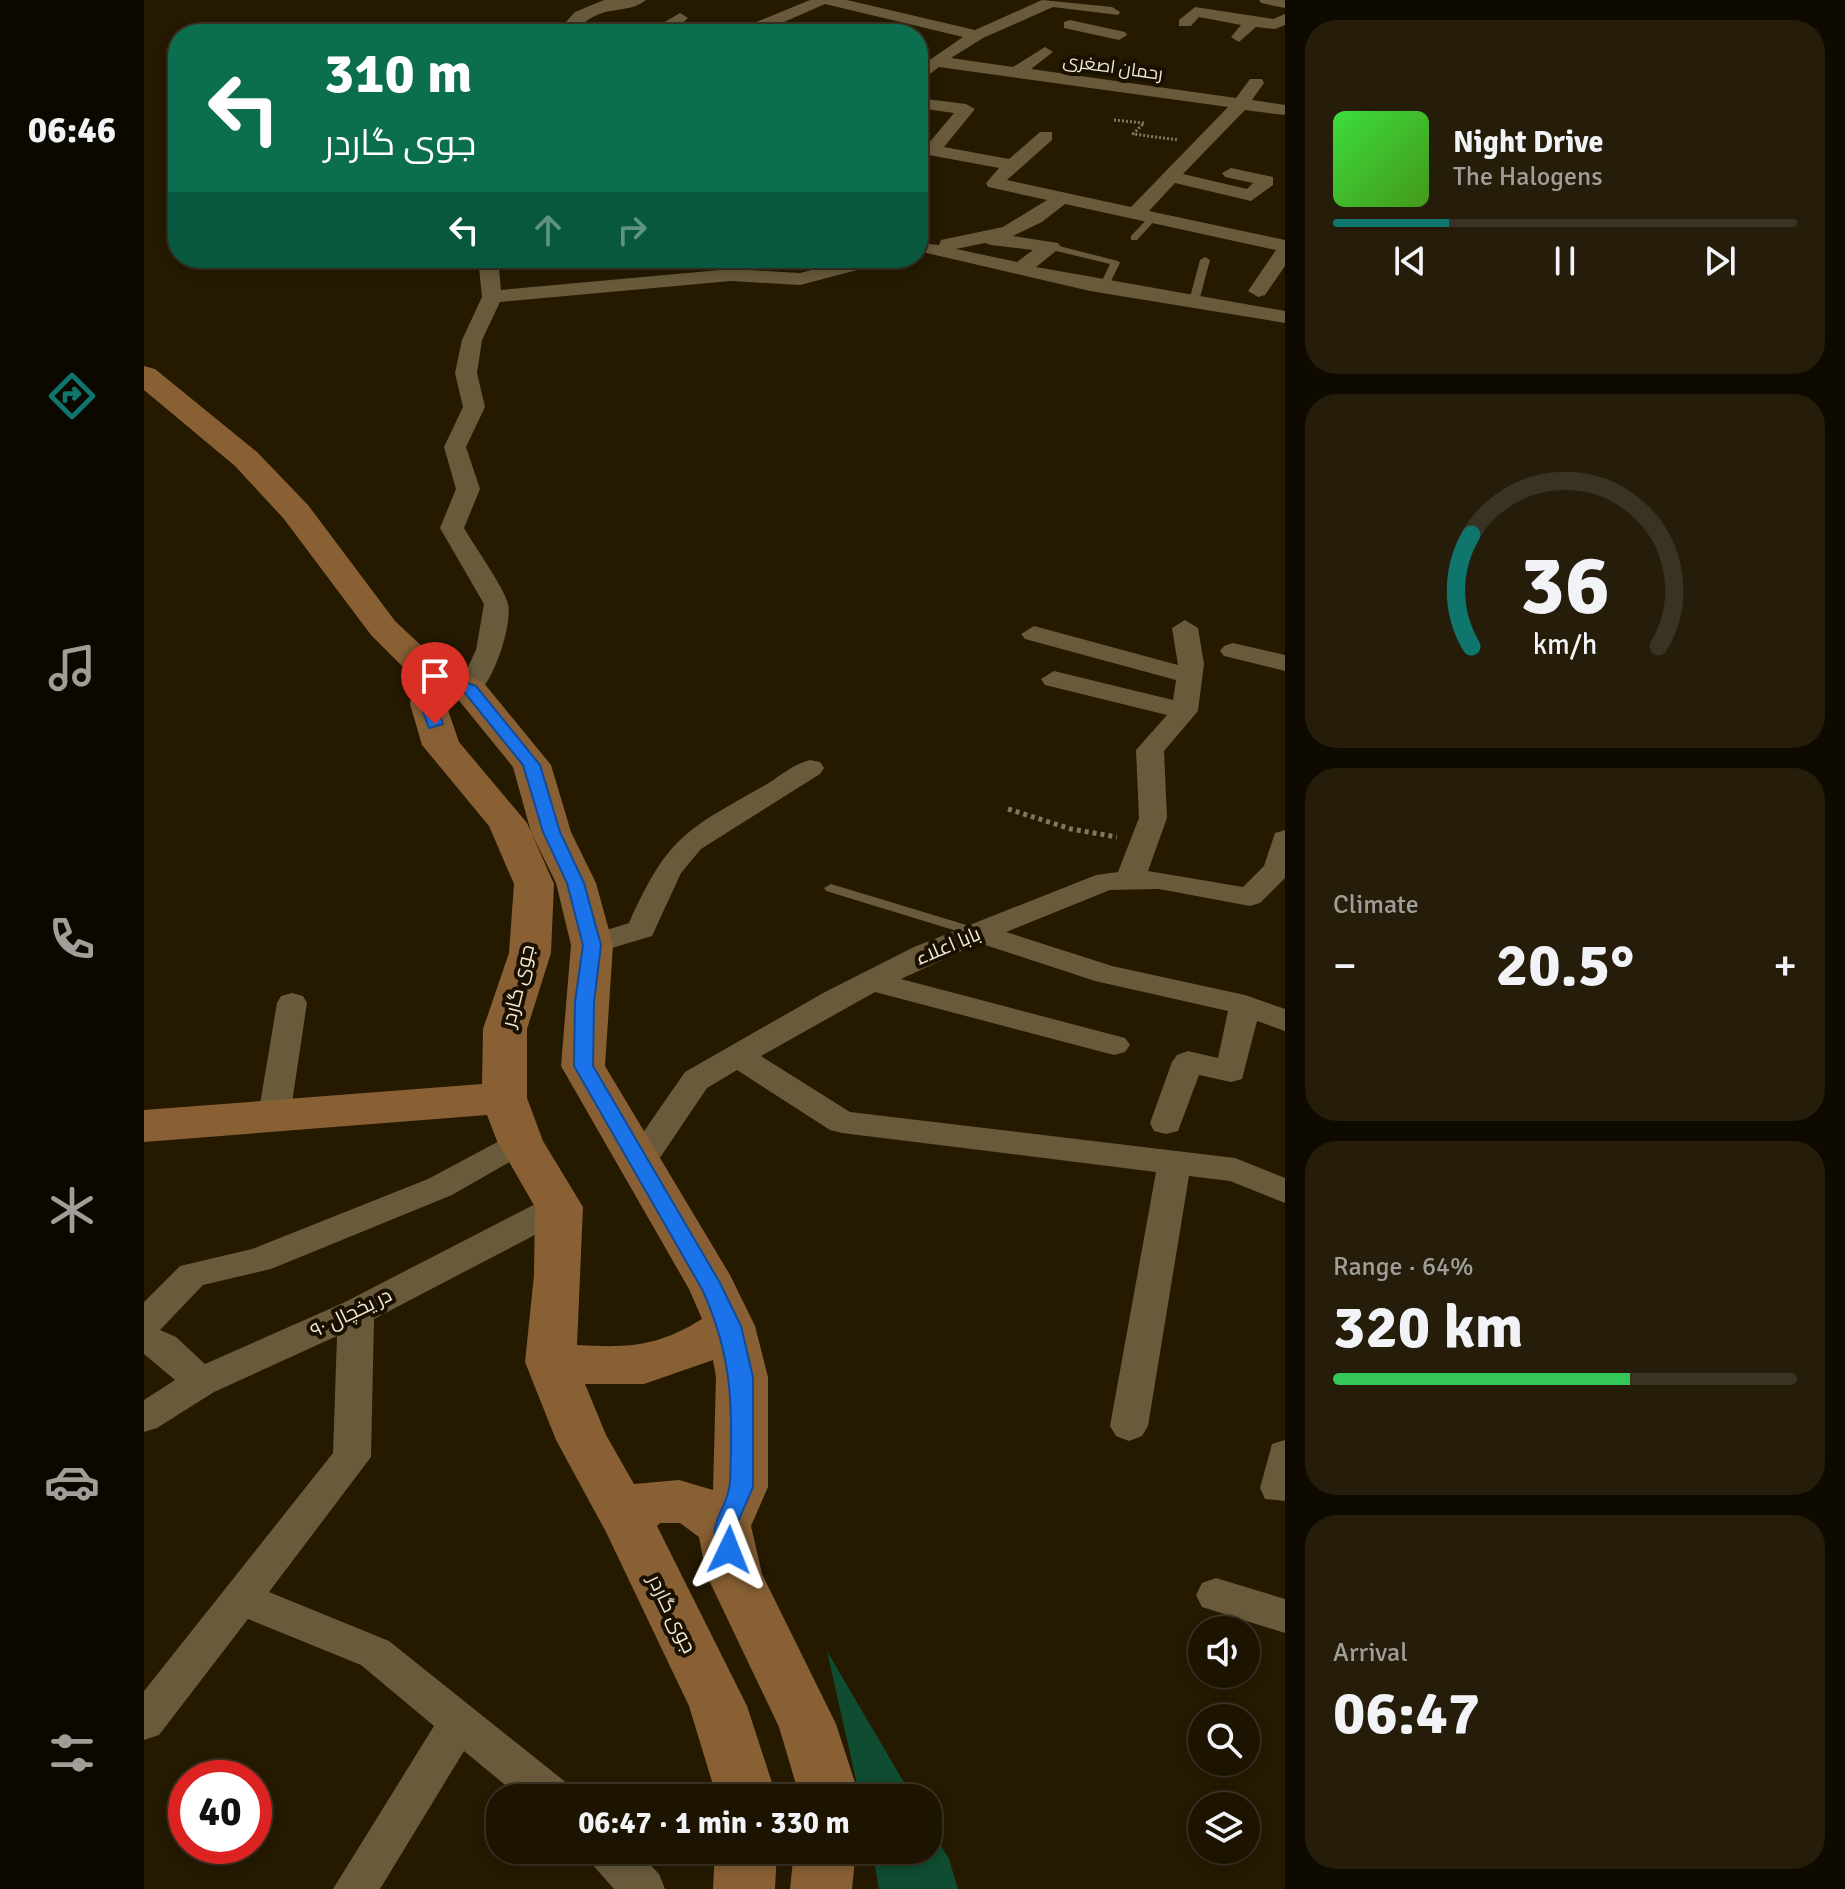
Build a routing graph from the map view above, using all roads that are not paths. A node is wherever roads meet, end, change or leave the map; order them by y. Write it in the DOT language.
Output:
graph roads {
  1 [pos="638,0"];
  2 [pos="824,0"];
  3 [pos="1267,0"];
  4 [pos="1285,3"];
  5 [pos="1112,12"];
  6 [pos="1021,16"];
  7 [pos="680,18"];
  8 [pos="1285,19"];
  9 [pos="1252,22"];
  10 [pos="1185,23"];
  11 [pos="571,24"];
  12 [pos="671,24"];
  13 [pos="760,24"];
  14 [pos="977,35"];
  15 [pos="1119,35"];
  16 [pos="1239,38"];
  17 [pos="1045,52"];
  18 [pos="935,61"];
  19 [pos="928,68"];
  20 [pos="1015,73"];
  21 [pos="1194,80"];
  22 [pos="1256,83"];
  23 [pos="1182,97"];
  24 [pos="928,104"];
  25 [pos="1240,105"];
  26 [pos="1285,110"];
  27 [pos="1046,136"];
  28 [pos="928,147"];
  29 [pos="928,151"];
  30 [pos="1012,165"];
  31 [pos="1231,173"];
  32 [pos="1171,177"];
  33 [pos="1061,197"];
  34 [pos="1145,215"];
  35 [pos="988,238"];
  36 [pos="1134,238"];
  37 [pos="928,246"];
  38 [pos="1051,247"];
  39 [pos="928,248"];
  40 [pos="1284,252"];
  41 [pos="1205,260"];
  42 [pos="1023,267"];
  43 [pos="489,268"];
  44 [pos="842,268"];
  45 [pos="1104,287"];
  46 [pos="1258,291"];
  47 [pos="492,297"];
  48 [pos="1194,301"];
  49 [pos="1285,317"];
  50 [pos="144,375"];
  51 [pos="1185,628"];
  52 [pos="1034,634"];
  53 [pos="1233,651"];
  54 [pos="1285,663"];
  55 [pos="1190,676"];
  56 [pos="1054,679"];
  57 [pos="451,683"];
  58 [pos="1185,711"];
  59 [pos="810,768"];
  60 [pos="1285,839"];
  61 [pos="1128,881"];
  62 [pos="831,888"];
  63 [pos="978,933"];
  64 [pos="592,945"];
  65 [pos="530,953"];
  66 [pos="872,981"];
  67 [pos="292,1003"];
  68 [pos="1245,1005"];
  69 [pos="1285,1021"];
  70 [pos="1114,1045"];
  71 [pos="740,1058"];
  72 [pos="274,1116"];
  73 [pos="512,1120"];
  74 [pos="1166,1123"];
  75 [pos="144,1126"];
  76 [pos="639,1163"];
  77 [pos="1174,1163"];
  78 [pos="1285,1191"];
  79 [pos="559,1207"];
  80 [pos="356,1312"];
  81 [pos="144,1324"];
  82 [pos="730,1326"];
  83 [pos="144,1338"];
  84 [pos="550,1362"];
  85 [pos="201,1382"];
  86 [pos="144,1418"];
  87 [pos="1129,1426"];
  88 [pos="629,1524"];
  89 [pos="724,1526"];
  90 [pos="1216,1595"];
  91 [pos="243,1599"];
  92 [pos="1285,1616"];
  93 [pos="460,1721"];
  94 [pos="144,1722"];
  95 [pos="536,1784"];
  96 [pos="743,1784"];
  97 [pos="826,1784"];
  98 [pos="620,1864"];
  99 [pos="745,1864"];
  100 [pos="824,1864"];
  101 [pos="355,1889"];
  102 [pos="643,1889"];
  103 [pos="744,1889"];
  104 [pos="821,1889"];
  1 -- 11 [label="street"];
  2 -- 13 [label="street"];
  2 -- 14 [label="street"];
  3 -- 4 [label="street"];
  5 -- 6 [label="street"];
  6 -- 14 [label="street"];
  6 -- 15 [label="street"];
  7 -- 12 [label="street"];
  8 -- 9 [label="street"];
  9 -- 10 [label="street"];
  9 -- 16 [label="street"];
  14 -- 18 [label="street"];
  17 -- 20 [label="street"];
  18 -- 19 [label="street"];
  18 -- 20 [label="street, رحمان اصغری"];
  20 -- 23 [label="street, رحمان اصغری"];
  21 -- 23 [label="street"];
  22 -- 25 [label="street"];
  23 -- 25 [label="street, رحمان اصغری"];
  24 -- 28 [label="street"];
  25 -- 26 [label="street, رحمان اصغری"];
  25 -- 32 [label="street"];
  27 -- 30 [label="street"];
  29 -- 30 [label="street"];
  30 -- 33 [label="street"];
  31 -- 32 [label="street"];
  32 -- 34 [label="street"];
  33 -- 34 [label="street"];
  33 -- 35 [label="street"];
  34 -- 36 [label="lane"];
  34 -- 40 [label="street"];
  35 -- 37 [label="street"];
  35 -- 38 [label="street"];
  38 -- 42 [label="street"];
  38 -- 45 [label="lane"];
  39 -- 42 [label="street"];
  40 -- 46 [label="street"];
  41 -- 48 [label="lane"];
  42 -- 45 [label="street"];
  43 -- 47 [label="street"];
  44 -- 47 [label="street"];
  45 -- 48 [label="street"];
  47 -- 57 [label="street"];
  48 -- 49 [label="street"];
  50 -- 57 [label="street"];
  51 -- 55 [label="street"];
  52 -- 55 [label="street"];
  53 -- 54 [label="street"];
  55 -- 58 [label="street"];
  56 -- 58 [label="street"];
  57 -- 64 [label="street"];
  57 -- 65 [label="street, جوی گاردر"];
  58 -- 61 [label="street"];
  59 -- 64 [label="street"];
  60 -- 61 [label="street, بابا اعلاء"];
  61 -- 63 [label="street, بابا اعلاء"];
  62 -- 63 [label="lane"];
  63 -- 66 [label="street, بابا اعلاء"];
  63 -- 68 [label="street"];
  64 -- 65 [label="street"];
  64 -- 76 [label="street"];
  65 -- 73 [label="street, جوی گاردر"];
  66 -- 70 [label="street"];
  66 -- 71 [label="street, بابا اعلاء"];
  67 -- 72 [label="street"];
  68 -- 69 [label="street"];
  68 -- 74 [label="street"];
  71 -- 76 [label="street, بابا اعلاء"];
  71 -- 77 [label="street"];
  72 -- 73 [label="street"];
  72 -- 75 [label="street"];
  73 -- 79 [label="street"];
  73 -- 81 [label="street"];
  76 -- 82 [label="street"];
  77 -- 78 [label="street"];
  77 -- 87 [label="street"];
  79 -- 80 [label="street, در یخچال ۹۰"];
  79 -- 84 [label="street, جوی گاردر"];
  80 -- 85 [label="street, در یخچال ۹۰"];
  80 -- 91 [label="street"];
  82 -- 84 [label="street"];
  82 -- 89 [label="street"];
  83 -- 85 [label="street"];
  84 -- 88 [label="street, جوی گاردر"];
  85 -- 86 [label="street, در یخچال ۹۰"];
  88 -- 89 [label="street"];
  88 -- 96 [label="street, جوی گاردر"];
  89 -- 97 [label="street"];
  90 -- 92 [label="street"];
  91 -- 93 [label="street"];
  91 -- 94 [label="street"];
  93 -- 95 [label="street"];
  93 -- 101 [label="street"];
  98 -- 102 [label="street"];
  99 -- 103 [label="street"];
  100 -- 104 [label="street"];
}
